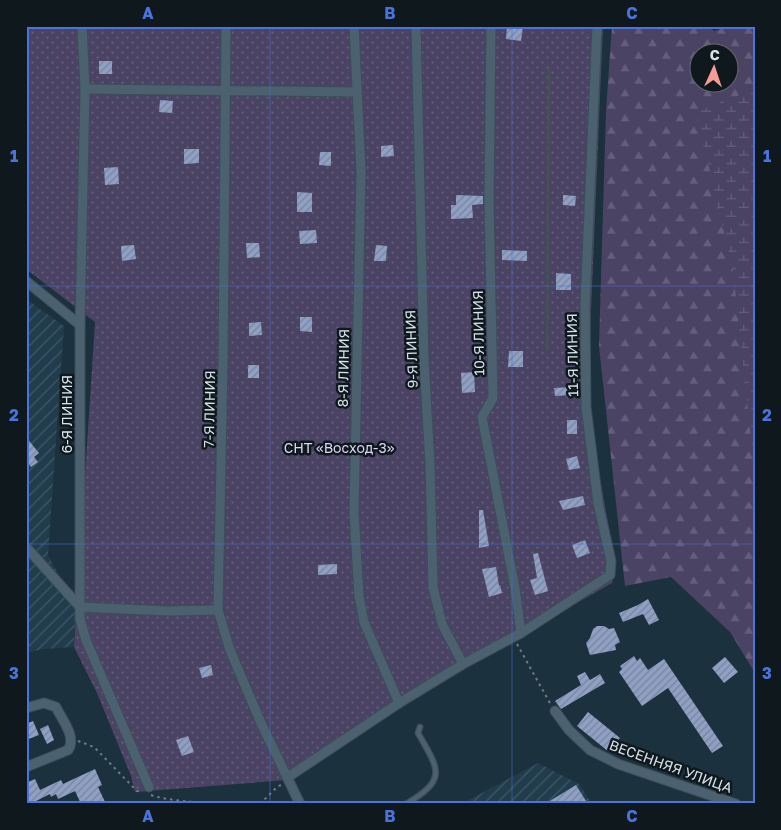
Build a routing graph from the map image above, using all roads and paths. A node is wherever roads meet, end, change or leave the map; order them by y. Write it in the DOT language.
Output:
graph roads {
  1 [pos="82,26"];
  2 [pos="226,26"];
  3 [pos="354,26"];
  4 [pos="416,26"];
  5 [pos="491,26"];
  6 [pos="597,26"];
  7 [pos="85,89"];
  8 [pos="225,90"];
  9 [pos="357,92"];
  10 [pos="26,281"];
  11 [pos="80,325"];
  12 [pos="26,547"];
  13 [pos="36,558"];
  14 [pos="26,559"];
  15 [pos="80,607"];
  16 [pos="218,610"];
  17 [pos="522,633"];
  18 [pos="516,642"];
  19 [pos="463,664"];
  20 [pos="399,703"];
  21 [pos="26,708"];
  22 [pos="555,711"];
  23 [pos="420,727"];
  24 [pos="26,767"];
  25 [pos="289,780"];
  26 [pos="149,787"];
  27 [pos="166,800"];
  28 [pos="168,804"];
  29 [pos="260,804"];
  30 [pos="300,804"];
  31 [pos="406,804"];
  32 [pos="736,804"];
  1 -- 7 [label="street, 6-Я ЛИНИЯ"];
  2 -- 8 [label="street, 7-Я ЛИНИЯ"];
  3 -- 9 [label="street, 8-Я ЛИНИЯ"];
  4 -- 19 [label="street, 9-Я ЛИНИЯ"];
  5 -- 17 [label="street, 10-Я ЛИНИЯ"];
  6 -- 17 [label="street, 11-Я ЛИНИЯ"];
  7 -- 8 [label="street"];
  7 -- 11 [label="street, 6-Я ЛИНИЯ"];
  8 -- 9 [label="street"];
  8 -- 16 [label="street, 7-Я ЛИНИЯ"];
  9 -- 20 [label="street, 8-Я ЛИНИЯ"];
  10 -- 11 [label="street"];
  11 -- 15 [label="street, 6-Я ЛИНИЯ"];
  12 -- 13 [label="street"];
  13 -- 14 [label="lane"];
  13 -- 15 [label="street"];
  15 -- 16 [label="street"];
  15 -- 26 [label="street, 6-Я ЛИНИЯ"];
  16 -- 25 [label="street, 7-Я ЛИНИЯ"];
  17 -- 19 [label="street"];
  18 -- 22 [label="path"];
  19 -- 20 [label="street"];
  20 -- 25 [label="street"];
  21 -- 24 [label="street"];
  22 -- 32 [label="street, ВЕСЕННЯЯ УЛИЦА"];
  23 -- 31 [label="lane"];
  25 -- 29 [label="path"];
  25 -- 30 [label="street, 7-Я ЛИНИЯ"];
  27 -- 28 [label="path"];
}
